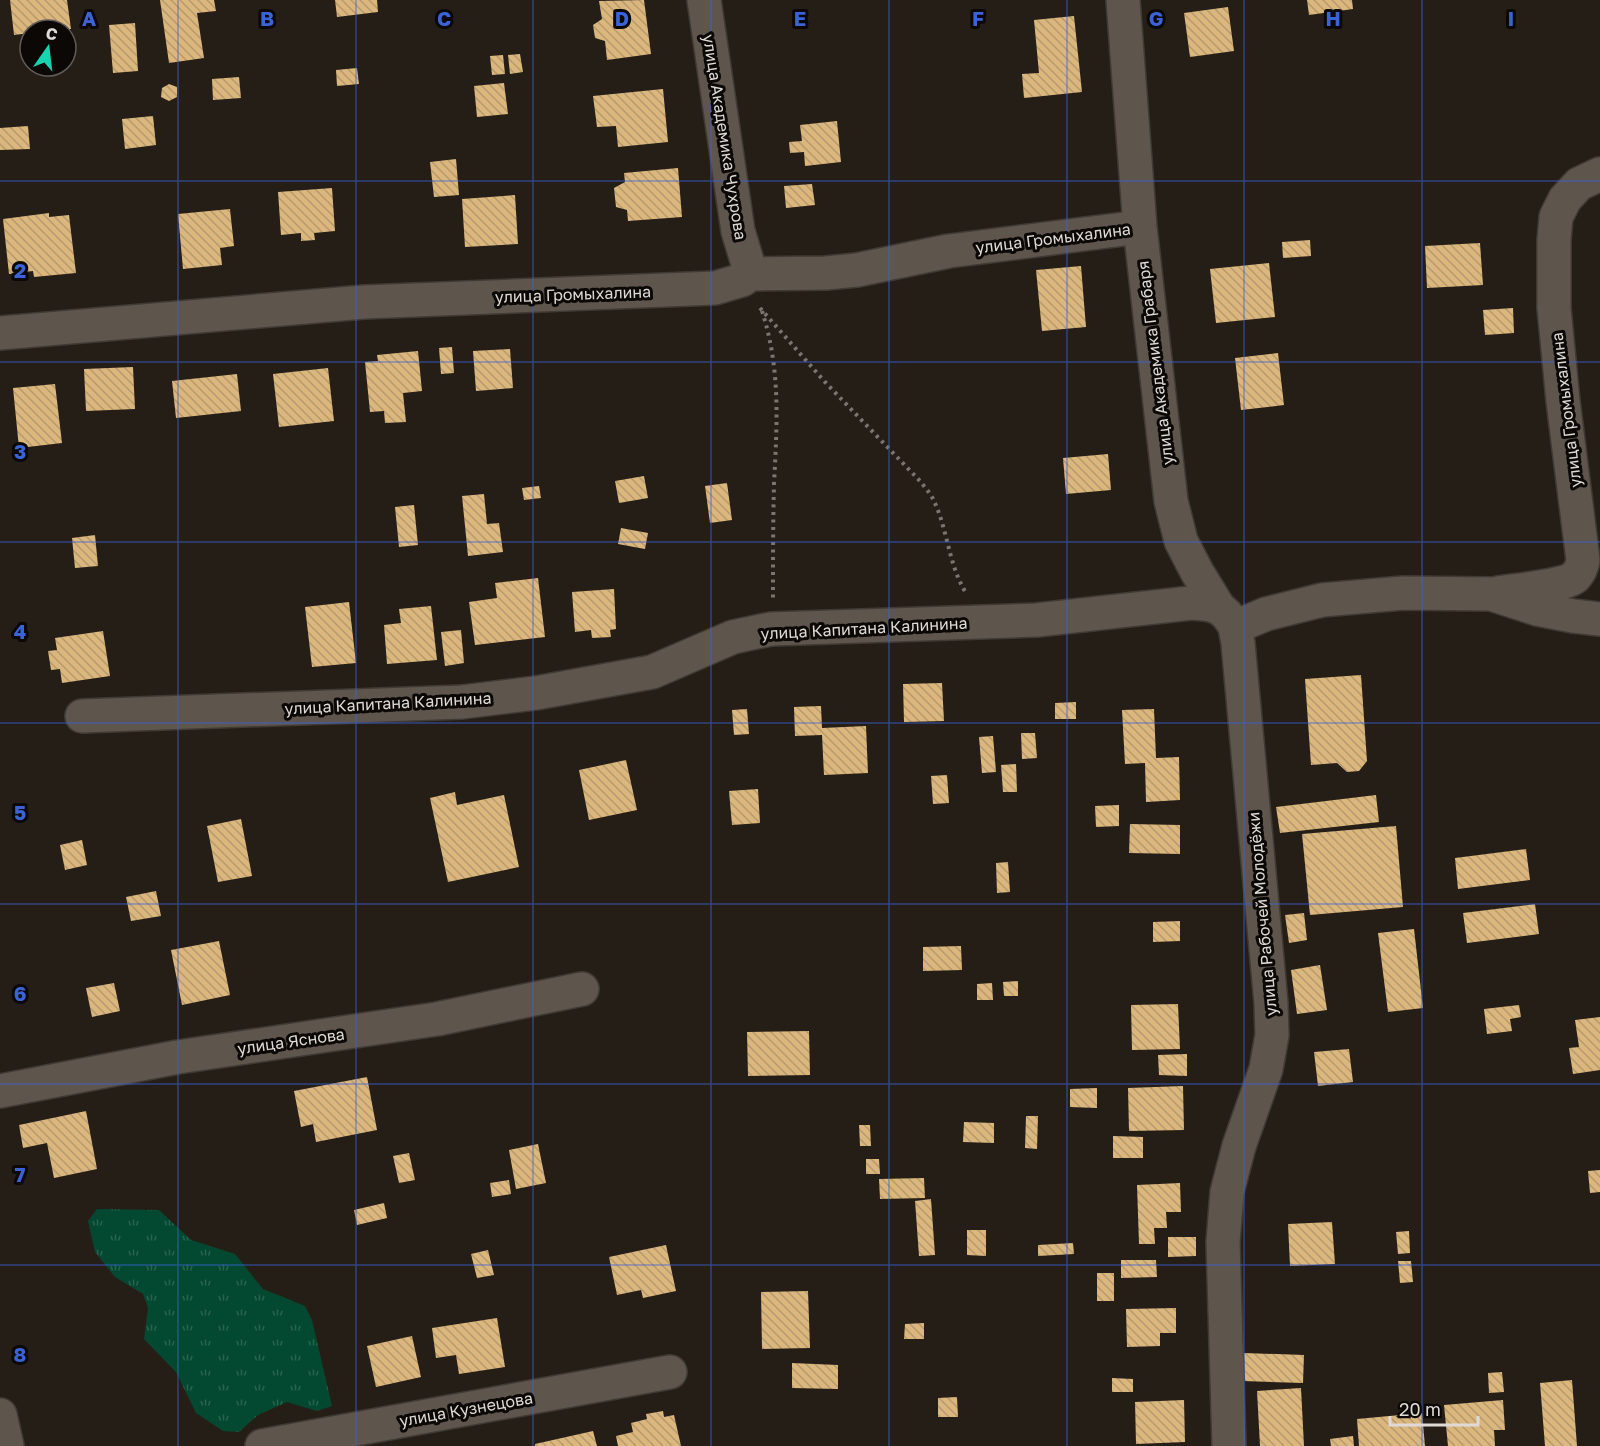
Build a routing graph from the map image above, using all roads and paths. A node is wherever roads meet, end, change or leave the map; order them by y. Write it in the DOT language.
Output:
graph roads {
  1 [pos="704,0"];
  2 [pos="1123,0"];
  3 [pos="1600,174"];
  4 [pos="1140,228"];
  5 [pos="752,274"];
  6 [pos="760,308"];
  7 [pos="0,333"];
  8 [pos="1563,582"];
  9 [pos="1600,586"];
  10 [pos="1491,594"];
  11 [pos="773,601"];
  12 [pos="1227,617"];
  13 [pos="1600,619"];
  14 [pos="996,621"];
  15 [pos="82,716"];
  16 [pos="582,989"];
  17 [pos="0,1090"];
  18 [pos="670,1372"];
  19 [pos="0,1415"];
  20 [pos="7,1446"];
  21 [pos="262,1446"];
  22 [pos="1229,1446"];
  1 -- 5 [label="street, улица Академика Чухрова"];
  2 -- 4 [label="street, улица Академика Грабаря"];
  3 -- 8 [label="street, улица Громыхалина"];
  4 -- 5 [label="street, улица Громыхалина"];
  4 -- 12 [label="street, улица Академика Грабаря"];
  5 -- 6 [label="path"];
  5 -- 7 [label="street, улица Громыхалина"];
  6 -- 11 [label="path"];
  6 -- 14 [label="path"];
  8 -- 9 [label="street"];
  8 -- 10 [label="street"];
  10 -- 12 [label="street"];
  10 -- 13 [label="street"];
  12 -- 14 [label="street, улица Капитана Калинина"];
  12 -- 22 [label="street, улица Рабочей Молодёжи"];
  14 -- 15 [label="street, улица Капитана Калинина"];
  16 -- 17 [label="street, улица Яснова"];
  18 -- 21 [label="street, улица Кузнецова"];
  19 -- 20 [label="street"];
}
